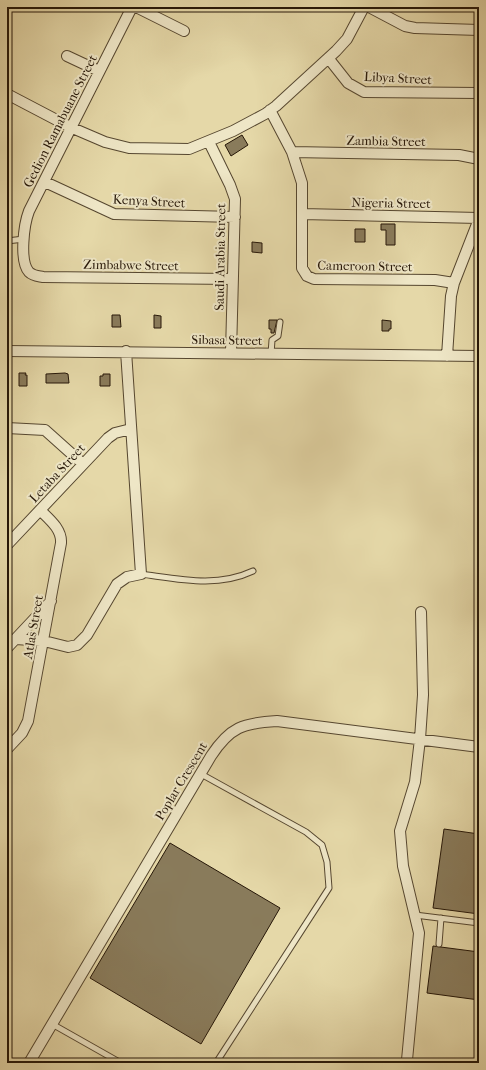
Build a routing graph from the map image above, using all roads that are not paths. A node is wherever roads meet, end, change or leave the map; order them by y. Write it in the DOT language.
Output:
graph roads {
  1 [pos="132,7"];
  2 [pos="136,7"];
  3 [pos="364,7"];
  4 [pos="369,7"];
  5 [pos="479,30"];
  6 [pos="184,31"];
  7 [pos="67,56"];
  8 [pos="329,59"];
  9 [pos="99,71"];
  10 [pos="479,93"];
  11 [pos="7,94"];
  12 [pos="270,110"];
  13 [pos="70,127"];
  14 [pos="209,142"];
  15 [pos="292,152"];
  16 [pos="479,159"];
  17 [pos="45,182"];
  18 [pos="302,214"];
  19 [pos="235,217"];
  20 [pos="479,218"];
  21 [pos="24,239"];
  22 [pos="7,241"];
  23 [pos="30,273"];
  24 [pos="233,279"];
  25 [pos="454,283"];
  26 [pos="280,322"];
  27 [pos="126,351"];
  28 [pos="7,352"];
  29 [pos="231,353"];
  30 [pos="271,354"];
  31 [pos="447,356"];
  32 [pos="479,356"];
  33 [pos="7,428"];
  34 [pos="131,429"];
  35 [pos="83,464"];
  36 [pos="40,510"];
  37 [pos="7,545"];
  38 [pos="253,571"];
  39 [pos="141,574"];
  40 [pos="51,600"];
  41 [pos="421,612"];
  42 [pos="16,639"];
  43 [pos="44,642"];
  44 [pos="7,648"];
  45 [pos="420,739"];
  46 [pos="479,747"];
  47 [pos="7,749"];
  48 [pos="201,774"];
  49 [pos="415,915"];
  50 [pos="442,918"];
  51 [pos="479,923"];
  52 [pos="439,944"];
  53 [pos="52,1024"];
  54 [pos="407,1060"];
  55 [pos="28,1063"];
  56 [pos="121,1063"];
  57 [pos="216,1063"];
  1 -- 9 [label="street, Gedion Ramabuane Street"];
  2 -- 6 [label="street"];
  3 -- 8 [label="street"];
  4 -- 5 [label="street"];
  7 -- 9 [label="street"];
  8 -- 10 [label="street, Libya Street"];
  8 -- 12 [label="street"];
  9 -- 13 [label="street, Gedion Ramabuane Street"];
  11 -- 13 [label="street"];
  12 -- 14 [label="street"];
  12 -- 15 [label="street, Cameroon Street"];
  13 -- 14 [label="street"];
  13 -- 17 [label="street, Gedion Ramabuane Street"];
  14 -- 19 [label="street, Saudi Arabia Street"];
  15 -- 16 [label="street, Zambia Street"];
  15 -- 18 [label="street, Cameroon Street"];
  17 -- 19 [label="street, Kenya Street"];
  17 -- 21 [label="street, Gedion Ramabuane Street"];
  18 -- 20 [label="street, Nigeria Street"];
  18 -- 25 [label="street, Cameroon Street"];
  19 -- 24 [label="street, Saudi Arabia Street"];
  20 -- 25 [label="street"];
  21 -- 22 [label="lane"];
  21 -- 23 [label="street, Gedion Ramabuane Street"];
  23 -- 24 [label="street, Zimbabwe Street"];
  24 -- 29 [label="street, Saudi Arabia Street"];
  25 -- 31 [label="street"];
  26 -- 30 [label="lane"];
  27 -- 28 [label="street, Sibasa Street"];
  27 -- 29 [label="street, Sibasa Street"];
  27 -- 34 [label="street"];
  29 -- 30 [label="street, Sibasa Street"];
  30 -- 31 [label="street, Sibasa Street"];
  31 -- 32 [label="street, Sibasa Street"];
  33 -- 35 [label="street"];
  34 -- 35 [label="street, Letaba Street"];
  34 -- 39 [label="street"];
  35 -- 36 [label="street, Letaba Street"];
  36 -- 37 [label="street, Letaba Street"];
  36 -- 40 [label="street, Atlas Street"];
  38 -- 39 [label="lane"];
  39 -- 43 [label="street"];
  40 -- 42 [label="street"];
  40 -- 43 [label="street, Atlas Street"];
  41 -- 45 [label="street"];
  42 -- 43 [label="street"];
  42 -- 44 [label="street"];
  43 -- 47 [label="street, Atlas Street"];
  45 -- 46 [label="street, Poplar Crescent"];
  45 -- 48 [label="street, Poplar Crescent"];
  45 -- 49 [label="street"];
  48 -- 53 [label="street, Poplar Crescent"];
  48 -- 57 [label="lane"];
  49 -- 50 [label="lane"];
  49 -- 54 [label="street"];
  50 -- 51 [label="lane"];
  50 -- 52 [label="lane"];
  53 -- 55 [label="street, Poplar Crescent"];
  53 -- 56 [label="lane"];
}
